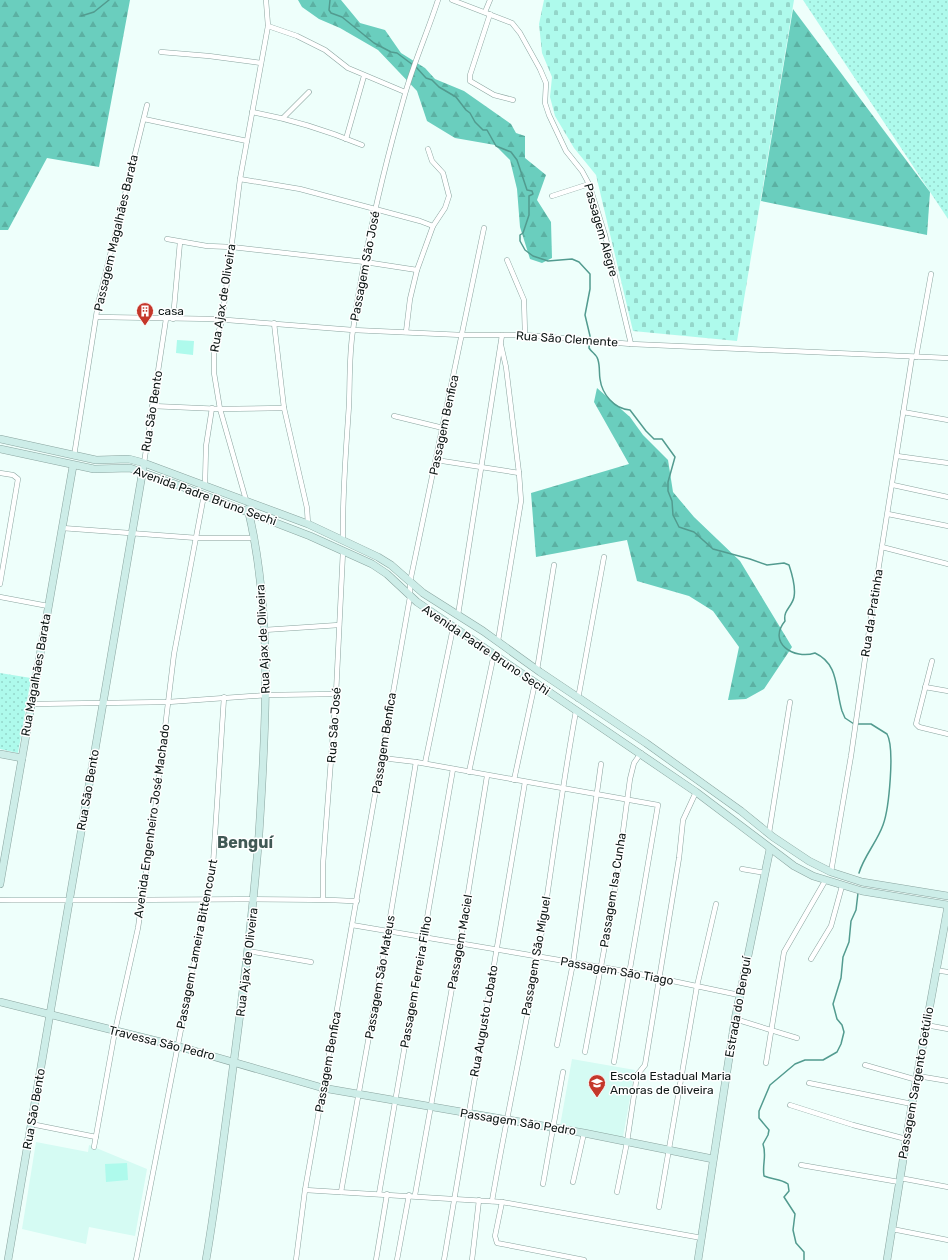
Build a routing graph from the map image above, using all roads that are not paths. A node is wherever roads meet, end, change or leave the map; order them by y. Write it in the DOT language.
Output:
graph roads {
  1 [pos="266,0"];
  2 [pos="438,0"];
  3 [pos="452,0"];
  4 [pos="490,0"];
  5 [pos="488,13"];
  6 [pos="268,26"];
  7 [pos="161,52"];
  8 [pos="261,63"];
  9 [pos="364,76"];
  10 [pos="309,92"];
  11 [pos="405,92"];
  12 [pos="513,100"];
  13 [pos="147,106"];
  14 [pos="252,112"];
  15 [pos="283,118"];
  16 [pos="144,119"];
  17 [pos="346,138"];
  18 [pos="247,141"];
  19 [pos="362,145"];
  20 [pos="428,149"];
  21 [pos="240,179"];
  22 [pos="589,184"];
  23 [pos="552,196"];
  24 [pos="376,210"];
  25 [pos="434,226"];
  26 [pos="484,228"];
  27 [pos="167,239"];
  28 [pos="180,242"];
  29 [pos="232,247"];
  30 [pos="507,260"];
  31 [pos="365,262"];
  32 [pos="417,270"];
  33 [pos="931,274"];
  34 [pos="97,316"];
  35 [pos="166,319"];
  36 [pos="173,319"];
  37 [pos="222,321"];
  38 [pos="274,323"];
  39 [pos="353,330"];
  40 [pos="406,332"];
  41 [pos="462,335"];
  42 [pos="502,335"];
  43 [pos="525,335"];
  44 [pos="631,344"];
  45 [pos="501,345"];
  46 [pos="914,357"];
  47 [pos="948,358"];
  48 [pos="152,406"];
  49 [pos="212,408"];
  50 [pos="284,408"];
  51 [pos="220,409"];
  52 [pos="903,412"];
  53 [pos="394,416"];
  54 [pos="948,420"];
  55 [pos="443,428"];
  56 [pos="0,439"];
  57 [pos="0,449"];
  58 [pos="74,456"];
  59 [pos="897,456"];
  60 [pos="436,460"];
  61 [pos="144,463"];
  62 [pos="948,463"];
  63 [pos="73,466"];
  64 [pos="481,466"];
  65 [pos="142,472"];
  66 [pos="0,473"];
  67 [pos="519,473"];
  68 [pos="205,485"];
  69 [pos="893,485"];
  70 [pos="204,495"];
  71 [pos="948,497"];
  72 [pos="246,500"];
  73 [pos="248,512"];
  74 [pos="888,514"];
  75 [pos="308,524"];
  76 [pos="948,526"];
  77 [pos="62,528"];
  78 [pos="131,532"];
  79 [pos="197,538"];
  80 [pos="254,538"];
  81 [pos="343,541"];
  82 [pos="882,547"];
  83 [pos="343,551"];
  84 [pos="604,556"];
  85 [pos="948,564"];
  86 [pos="554,565"];
  87 [pos="410,582"];
  88 [pos="0,584"];
  89 [pos="0,597"];
  90 [pos="410,597"];
  91 [pos="48,606"];
  92 [pos="458,615"];
  93 [pos="339,625"];
  94 [pos="453,628"];
  95 [pos="264,630"];
  96 [pos="498,641"];
  97 [pos="494,654"];
  98 [pos="932,661"];
  99 [pos="537,670"];
  100 [pos="535,684"];
  101 [pos="925,687"];
  102 [pos="948,691"];
  103 [pos="267,694"];
  104 [pos="336,694"];
  105 [pos="224,697"];
  106 [pos="578,698"];
  107 [pos="168,702"];
  108 [pos="790,702"];
  109 [pos="102,703"];
  110 [pos="32,704"];
  111 [pos="576,711"];
  112 [pos="948,734"];
  113 [pos="641,753"];
  114 [pos="0,754"];
  115 [pos="22,758"];
  116 [pos="382,758"];
  117 [pos="416,762"];
  118 [pos="426,763"];
  119 [pos="601,764"];
  120 [pos="453,769"];
  121 [pos="469,772"];
  122 [pos="487,776"];
  123 [pos="514,780"];
  124 [pos="525,782"];
  125 [pos="562,788"];
  126 [pos="696,792"];
  127 [pos="597,794"];
  128 [pos="627,799"];
  129 [pos="769,833"];
  130 [pos="770,849"];
  131 [pos="742,868"];
  132 [pos="831,871"];
  133 [pos="764,873"];
  134 [pos="825,881"];
  135 [pos="0,884"];
  136 [pos="842,886"];
  137 [pos="948,896"];
  138 [pos="254,899"];
  139 [pos="0,900"];
  140 [pos="205,900"];
  141 [pos="323,900"];
  142 [pos="69,901"];
  143 [pos="142,901"];
  144 [pos="356,901"];
  145 [pos="716,904"];
  146 [pos="948,906"];
  147 [pos="352,925"];
  148 [pos="388,930"];
  149 [pos="425,937"];
  150 [pos="460,943"];
  151 [pos="497,949"];
  152 [pos="248,951"];
  153 [pos="538,957"];
  154 [pos="811,959"];
  155 [pos="311,962"];
  156 [pos="573,963"];
  157 [pos="601,967"];
  158 [pos="935,970"];
  159 [pos="630,972"];
  160 [pos="948,972"];
  161 [pos="661,978"];
  162 [pos="697,986"];
  163 [pos="739,995"];
  164 [pos="0,1002"];
  165 [pos="50,1015"];
  166 [pos="735,1019"];
  167 [pos="926,1025"];
  168 [pos="770,1029"];
  169 [pos="948,1029"];
  170 [pos="115,1031"];
  171 [pos="797,1038"];
  172 [pos="557,1045"];
  173 [pos="177,1046"];
  174 [pos="585,1052"];
  175 [pos="235,1062"];
  176 [pos="614,1062"];
  177 [pos="766,1063"];
  178 [pos="865,1065"];
  179 [pos="563,1072"];
  180 [pos="917,1078"];
  181 [pos="948,1081"];
  182 [pos="809,1083"];
  183 [pos="323,1088"];
  184 [pos="359,1094"];
  185 [pos="395,1102"];
  186 [pos="912,1104"];
  187 [pos="790,1105"];
  188 [pos="431,1108"];
  189 [pos="467,1114"];
  190 [pos="505,1120"];
  191 [pos="31,1124"];
  192 [pos="552,1128"];
  193 [pos="584,1133"];
  194 [pos="96,1137"];
  195 [pos="906,1139"];
  196 [pos="627,1142"];
  197 [pos="94,1147"];
  198 [pos="670,1151"];
  199 [pos="713,1159"];
  200 [pos="801,1165"];
  201 [pos="900,1180"];
  202 [pos="573,1182"];
  203 [pos="543,1184"];
  204 [pos="948,1186"];
  205 [pos="305,1190"];
  206 [pos="341,1192"];
  207 [pos="617,1192"];
  208 [pos="379,1194"];
  209 [pos="387,1194"];
  210 [pos="409,1195"];
  211 [pos="415,1196"];
  212 [pos="454,1198"];
  213 [pos="479,1200"];
  214 [pos="492,1201"];
  215 [pos="502,1202"];
  216 [pos="659,1207"];
  217 [pos="892,1229"];
  218 [pos="702,1238"];
  219 [pos="948,1240"];
  220 [pos="8,1260"];
  221 [pos="136,1260"];
  222 [pos="206,1260"];
  223 [pos="296,1260"];
  224 [pos="376,1260"];
  225 [pos="397,1260"];
  226 [pos="444,1260"];
  227 [pos="472,1260"];
  228 [pos="584,1260"];
  229 [pos="698,1260"];
  230 [pos="887,1260"];
  1 -- 6 [label="street, Rua Ajax de Oliveira"];
  2 -- 11 [label="street, Passagem São José"];
  3 -- 5 [label="street, Passagem Alegre"];
  4 -- 5 [label="street"];
  5 -- 12 [label="street"];
  5 -- 22 [label="street, Passagem Alegre"];
  6 -- 8 [label="street, Rua Ajax de Oliveira"];
  6 -- 9 [label="street"];
  7 -- 8 [label="street"];
  8 -- 14 [label="street, Rua Ajax de Oliveira"];
  9 -- 11 [label="street"];
  9 -- 17 [label="street"];
  10 -- 15 [label="street"];
  11 -- 24 [label="street, Passagem São José"];
  13 -- 16 [label="street, Passagem Magalhães Barata"];
  14 -- 15 [label="street"];
  14 -- 18 [label="street, Rua Ajax de Oliveira"];
  15 -- 17 [label="street"];
  16 -- 18 [label="street"];
  16 -- 34 [label="street, Passagem Magalhães Barata"];
  17 -- 19 [label="street"];
  18 -- 21 [label="street, Rua Ajax de Oliveira"];
  20 -- 25 [label="street"];
  21 -- 24 [label="street"];
  21 -- 29 [label="street, Rua Ajax de Oliveira"];
  22 -- 23 [label="street"];
  22 -- 44 [label="street, Passagem Alegre"];
  24 -- 25 [label="street"];
  24 -- 31 [label="street, Passagem São José"];
  25 -- 32 [label="street"];
  26 -- 41 [label="street, Passagem Benfica"];
  27 -- 28 [label="street"];
  28 -- 29 [label="street"];
  28 -- 36 [label="street"];
  29 -- 31 [label="street"];
  29 -- 37 [label="street, Rua Ajax de Oliveira"];
  30 -- 43 [label="street"];
  31 -- 32 [label="street"];
  31 -- 39 [label="street, Passagem São José"];
  32 -- 40 [label="street"];
  33 -- 46 [label="street, Rua da Pratinha"];
  34 -- 35 [label="street, Rua São Clemente"];
  34 -- 58 [label="street, Passagem Magalhães Barata"];
  35 -- 36 [label="street, Rua São Clemente"];
  35 -- 48 [label="street, Rua São Bento"];
  36 -- 37 [label="street, Rua São Clemente"];
  37 -- 38 [label="street, Rua São Clemente"];
  37 -- 51 [label="street, Rua Ajax de Oliveira"];
  38 -- 39 [label="street, Rua São Clemente"];
  38 -- 50 [label="street"];
  39 -- 40 [label="street, Rua São Clemente"];
  39 -- 81 [label="street, Passagem São José"];
  40 -- 41 [label="street, Rua São Clemente"];
  41 -- 42 [label="street, Rua São Clemente"];
  41 -- 55 [label="street, Passagem Benfica"];
  42 -- 43 [label="street, Rua São Clemente"];
  42 -- 45 [label="street"];
  43 -- 44 [label="street, Rua São Clemente"];
  44 -- 46 [label="street, Rua São Clemente"];
  45 -- 64 [label="street"];
  45 -- 67 [label="street"];
  46 -- 47 [label="street, Rua São Clemente"];
  46 -- 52 [label="street, Rua da Pratinha"];
  48 -- 49 [label="street"];
  48 -- 61 [label="street, Rua São Bento"];
  49 -- 51 [label="street"];
  49 -- 68 [label="street"];
  50 -- 51 [label="street"];
  50 -- 75 [label="street"];
  51 -- 72 [label="street, Rua Ajax de Oliveira"];
  52 -- 54 [label="street"];
  52 -- 59 [label="street, Rua da Pratinha"];
  53 -- 55 [label="street"];
  55 -- 60 [label="street, Passagem Benfica"];
  56 -- 58 [label="street, Avenida Padre Bruno Sechi"];
  57 -- 63 [label="street, Avenida Padre Bruno Sechi"];
  58 -- 61 [label="street, Avenida Padre Bruno Sechi"];
  59 -- 62 [label="street"];
  59 -- 69 [label="street, Rua da Pratinha"];
  60 -- 64 [label="street"];
  60 -- 87 [label="street, Passagem Benfica"];
  61 -- 65 [label="street, Rua São Bento"];
  61 -- 68 [label="street, Avenida Padre Bruno Sechi"];
  63 -- 65 [label="street, Avenida Padre Bruno Sechi"];
  63 -- 77 [label="street, Rua Magalhães Barata"];
  64 -- 67 [label="street"];
  64 -- 92 [label="street"];
  65 -- 70 [label="street, Avenida Padre Bruno Sechi"];
  65 -- 78 [label="street, Rua São Bento"];
  66 -- 88 [label="street"];
  67 -- 96 [label="street"];
  68 -- 72 [label="street, Avenida Padre Bruno Sechi"];
  69 -- 71 [label="street"];
  69 -- 74 [label="street, Rua da Pratinha"];
  70 -- 73 [label="street, Avenida Padre Bruno Sechi"];
  70 -- 79 [label="street, Avenida Engenheiro José Machado"];
  72 -- 73 [label="street, Rua Ajax de Oliveira"];
  72 -- 75 [label="street, Avenida Padre Bruno Sechi"];
  73 -- 80 [label="street, Rua Ajax de Oliveira"];
  73 -- 83 [label="street, Avenida Padre Bruno Sechi"];
  74 -- 76 [label="street"];
  74 -- 82 [label="street, Rua da Pratinha"];
  75 -- 81 [label="street, Avenida Padre Bruno Sechi"];
  77 -- 78 [label="street"];
  77 -- 91 [label="street, Rua Magalhães Barata"];
  78 -- 79 [label="street"];
  78 -- 109 [label="street, Rua São Bento"];
  79 -- 80 [label="street"];
  79 -- 107 [label="street, Avenida Engenheiro José Machado"];
  80 -- 95 [label="street, Rua Ajax de Oliveira"];
  81 -- 87 [label="street, Avenida Padre Bruno Sechi"];
  82 -- 85 [label="street"];
  82 -- 132 [label="street, Rua da Pratinha"];
  83 -- 90 [label="street, Avenida Padre Bruno Sechi"];
  83 -- 93 [label="street, Rua São José"];
  84 -- 106 [label="street"];
  86 -- 99 [label="street"];
  87 -- 90 [label="street, Passagem Benfica"];
  87 -- 92 [label="street, Avenida Padre Bruno Sechi"];
  89 -- 91 [label="street"];
  90 -- 94 [label="street, Avenida Padre Bruno Sechi"];
  90 -- 116 [label="street, Passagem Benfica"];
  91 -- 110 [label="street, Rua Magalhães Barata"];
  92 -- 96 [label="street, Avenida Padre Bruno Sechi"];
  93 -- 95 [label="street"];
  93 -- 104 [label="street, Rua São José"];
  94 -- 97 [label="street, Avenida Padre Bruno Sechi"];
  94 -- 118 [label="street"];
  95 -- 103 [label="street, Rua Ajax de Oliveira"];
  96 -- 99 [label="street, Avenida Padre Bruno Sechi"];
  97 -- 100 [label="street, Avenida Padre Bruno Sechi"];
  97 -- 121 [label="street"];
  98 -- 101 [label="street"];
  99 -- 106 [label="street, Avenida Padre Bruno Sechi"];
  100 -- 111 [label="street, Avenida Padre Bruno Sechi"];
  100 -- 123 [label="street"];
  101 -- 102 [label="street"];
  101 -- 112 [label="street"];
  103 -- 104 [label="street"];
  103 -- 105 [label="street"];
  103 -- 138 [label="street, Rua Ajax de Oliveira"];
  104 -- 141 [label="street, Rua São José"];
  105 -- 107 [label="street"];
  105 -- 140 [label="street, Passagem Lameira Bittencourt"];
  106 -- 129 [label="street, Avenida Padre Bruno Sechi"];
  107 -- 109 [label="street"];
  107 -- 143 [label="street, Avenida Engenheiro José Machado"];
  108 -- 129 [label="street"];
  109 -- 110 [label="street"];
  109 -- 142 [label="street, Rua São Bento"];
  110 -- 115 [label="street, Rua Magalhães Barata"];
  111 -- 113 [label="street, Avenida Padre Bruno Sechi"];
  111 -- 125 [label="street, Passagem São Miguel"];
  113 -- 126 [label="street, Avenida Padre Bruno Sechi"];
  113 -- 128 [label="street, Passagem Isa Cunha"];
  114 -- 115 [label="street"];
  115 -- 135 [label="street, Rua Magalhães Barata"];
  116 -- 117 [label="street"];
  116 -- 144 [label="street, Passagem Benfica"];
  117 -- 118 [label="street"];
  117 -- 148 [label="street, Passagem São Mateus"];
  118 -- 120 [label="street"];
  119 -- 127 [label="street"];
  120 -- 121 [label="street"];
  120 -- 149 [label="street, Passagem Ferreira Filho"];
  121 -- 122 [label="street"];
  122 -- 123 [label="street"];
  122 -- 150 [label="street, Passagem Maciel"];
  123 -- 124 [label="street"];
  124 -- 125 [label="street"];
  124 -- 151 [label="street, Rua Augusto Lobato"];
  125 -- 127 [label="street"];
  125 -- 153 [label="street, Passagem São Miguel"];
  126 -- 130 [label="street, Avenida Padre Bruno Sechi"];
  126 -- 161 [label="street"];
  127 -- 128 [label="street"];
  127 -- 156 [label="street"];
  128 -- 157 [label="street, Passagem Isa Cunha"];
  128 -- 159 [label="street"];
  129 -- 132 [label="street, Avenida Padre Bruno Sechi"];
  130 -- 133 [label="street, Estrada do Benguí"];
  130 -- 134 [label="street, Avenida Padre Bruno Sechi"];
  131 -- 133 [label="street"];
  132 -- 137 [label="street, Avenida Padre Bruno Sechi"];
  133 -- 163 [label="street, Estrada do Benguí"];
  134 -- 136 [label="street, Avenida Padre Bruno Sechi"];
  134 -- 168 [label="street"];
  136 -- 146 [label="street, Avenida Padre Bruno Sechi"];
  136 -- 154 [label="street"];
  138 -- 140 [label="street"];
  138 -- 141 [label="street"];
  138 -- 152 [label="street, Rua Ajax de Oliveira"];
  139 -- 142 [label="street"];
  140 -- 143 [label="street"];
  140 -- 173 [label="street, Passagem Lameira Bittencourt"];
  141 -- 144 [label="street"];
  142 -- 143 [label="street"];
  142 -- 165 [label="street, Rua São Bento"];
  143 -- 170 [label="street, Avenida Engenheiro José Machado"];
  144 -- 147 [label="street, Passagem Benfica"];
  145 -- 162 [label="street"];
  146 -- 158 [label="street, Passagem Sargento Getúlio"];
  147 -- 148 [label="street, Passagem São Tiago"];
  147 -- 183 [label="street, Passagem Benfica"];
  148 -- 149 [label="street, Passagem São Tiago"];
  148 -- 184 [label="street, Passagem São Mateus"];
  149 -- 150 [label="street, Passagem São Tiago"];
  149 -- 185 [label="street, Passagem Ferreira Filho"];
  150 -- 151 [label="street, Passagem São Tiago"];
  150 -- 188 [label="street, Passagem Maciel"];
  151 -- 153 [label="street, Passagem São Tiago"];
  151 -- 189 [label="street, Rua Augusto Lobato"];
  152 -- 155 [label="street"];
  152 -- 175 [label="street, Rua Ajax de Oliveira"];
  153 -- 156 [label="street, Passagem São Tiago"];
  153 -- 190 [label="street, Passagem São Miguel"];
  156 -- 157 [label="street, Passagem São Tiago"];
  156 -- 172 [label="street"];
  157 -- 159 [label="street, Passagem São Tiago"];
  157 -- 174 [label="street, Passagem Isa Cunha"];
  158 -- 160 [label="street"];
  158 -- 167 [label="street, Passagem Sargento Getúlio"];
  159 -- 161 [label="street, Passagem São Tiago"];
  159 -- 176 [label="street"];
  161 -- 162 [label="street, Passagem São Tiago"];
  161 -- 196 [label="street"];
  162 -- 163 [label="street, Passagem São Tiago"];
  162 -- 198 [label="street"];
  163 -- 166 [label="street, Estrada do Benguí"];
  164 -- 165 [label="street, Travessa São Pedro"];
  165 -- 170 [label="street, Travessa São Pedro"];
  165 -- 191 [label="street, Rua São Bento"];
  166 -- 168 [label="street"];
  166 -- 199 [label="street, Estrada do Benguí"];
  167 -- 169 [label="street"];
  167 -- 180 [label="street, Passagem Sargento Getúlio"];
  168 -- 171 [label="street"];
  168 -- 177 [label="street"];
  170 -- 173 [label="street, Travessa São Pedro"];
  170 -- 194 [label="street, Avenida Engenheiro José Machado"];
  173 -- 175 [label="street, Travessa São Pedro"];
  173 -- 221 [label="street, Passagem Lameira Bittencourt"];
  175 -- 183 [label="street, Travessa São Pedro"];
  175 -- 222 [label="street, Rua Ajax de Oliveira"];
  178 -- 180 [label="street"];
  179 -- 192 [label="street"];
  180 -- 181 [label="street"];
  180 -- 186 [label="street, Passagem Sargento Getúlio"];
  182 -- 186 [label="street"];
  183 -- 184 [label="street, Passagem São Pedro"];
  183 -- 205 [label="street, Passagem Benfica"];
  184 -- 185 [label="street, Passagem São Pedro"];
  184 -- 206 [label="street, Passagem São Mateus"];
  185 -- 188 [label="street, Passagem São Pedro"];
  185 -- 208 [label="street, Passagem Ferreira Filho"];
  186 -- 195 [label="street, Passagem Sargento Getúlio"];
  187 -- 195 [label="street"];
  188 -- 189 [label="street, Passagem São Pedro"];
  188 -- 211 [label="street, Passagem Maciel"];
  189 -- 190 [label="street, Passagem São Pedro"];
  189 -- 212 [label="street, Rua Augusto Lobato"];
  190 -- 192 [label="street, Passagem São Pedro"];
  190 -- 214 [label="street, Passagem São Miguel"];
  191 -- 194 [label="street"];
  191 -- 220 [label="street, Rua São Bento"];
  192 -- 193 [label="street, Passagem São Pedro"];
  192 -- 203 [label="street"];
  193 -- 196 [label="street, Passagem São Pedro"];
  193 -- 202 [label="street"];
  194 -- 197 [label="street, Avenida Engenheiro José Machado"];
  195 -- 201 [label="street, Passagem Sargento Getúlio"];
  196 -- 198 [label="street, Passagem São Pedro"];
  196 -- 207 [label="street"];
  198 -- 199 [label="street, Passagem São Pedro"];
  198 -- 216 [label="street"];
  199 -- 218 [label="street, Estrada do Benguí"];
  200 -- 201 [label="street"];
  201 -- 204 [label="street"];
  201 -- 217 [label="street, Passagem Sargento Getúlio"];
  205 -- 206 [label="street"];
  205 -- 223 [label="street, Passagem Benfica"];
  206 -- 208 [label="street"];
  208 -- 209 [label="street"];
  209 -- 210 [label="street"];
  209 -- 224 [label="street"];
  210 -- 211 [label="street"];
  210 -- 225 [label="street"];
  211 -- 212 [label="street"];
  212 -- 213 [label="street"];
  212 -- 226 [label="street, Rua Augusto Lobato"];
  213 -- 214 [label="street"];
  213 -- 227 [label="street"];
  214 -- 215 [label="street"];
  215 -- 218 [label="street"];
  215 -- 228 [label="street"];
  217 -- 219 [label="street"];
  217 -- 230 [label="street, Passagem Sargento Getúlio"];
  218 -- 229 [label="street, Estrada do Benguí"];
}
